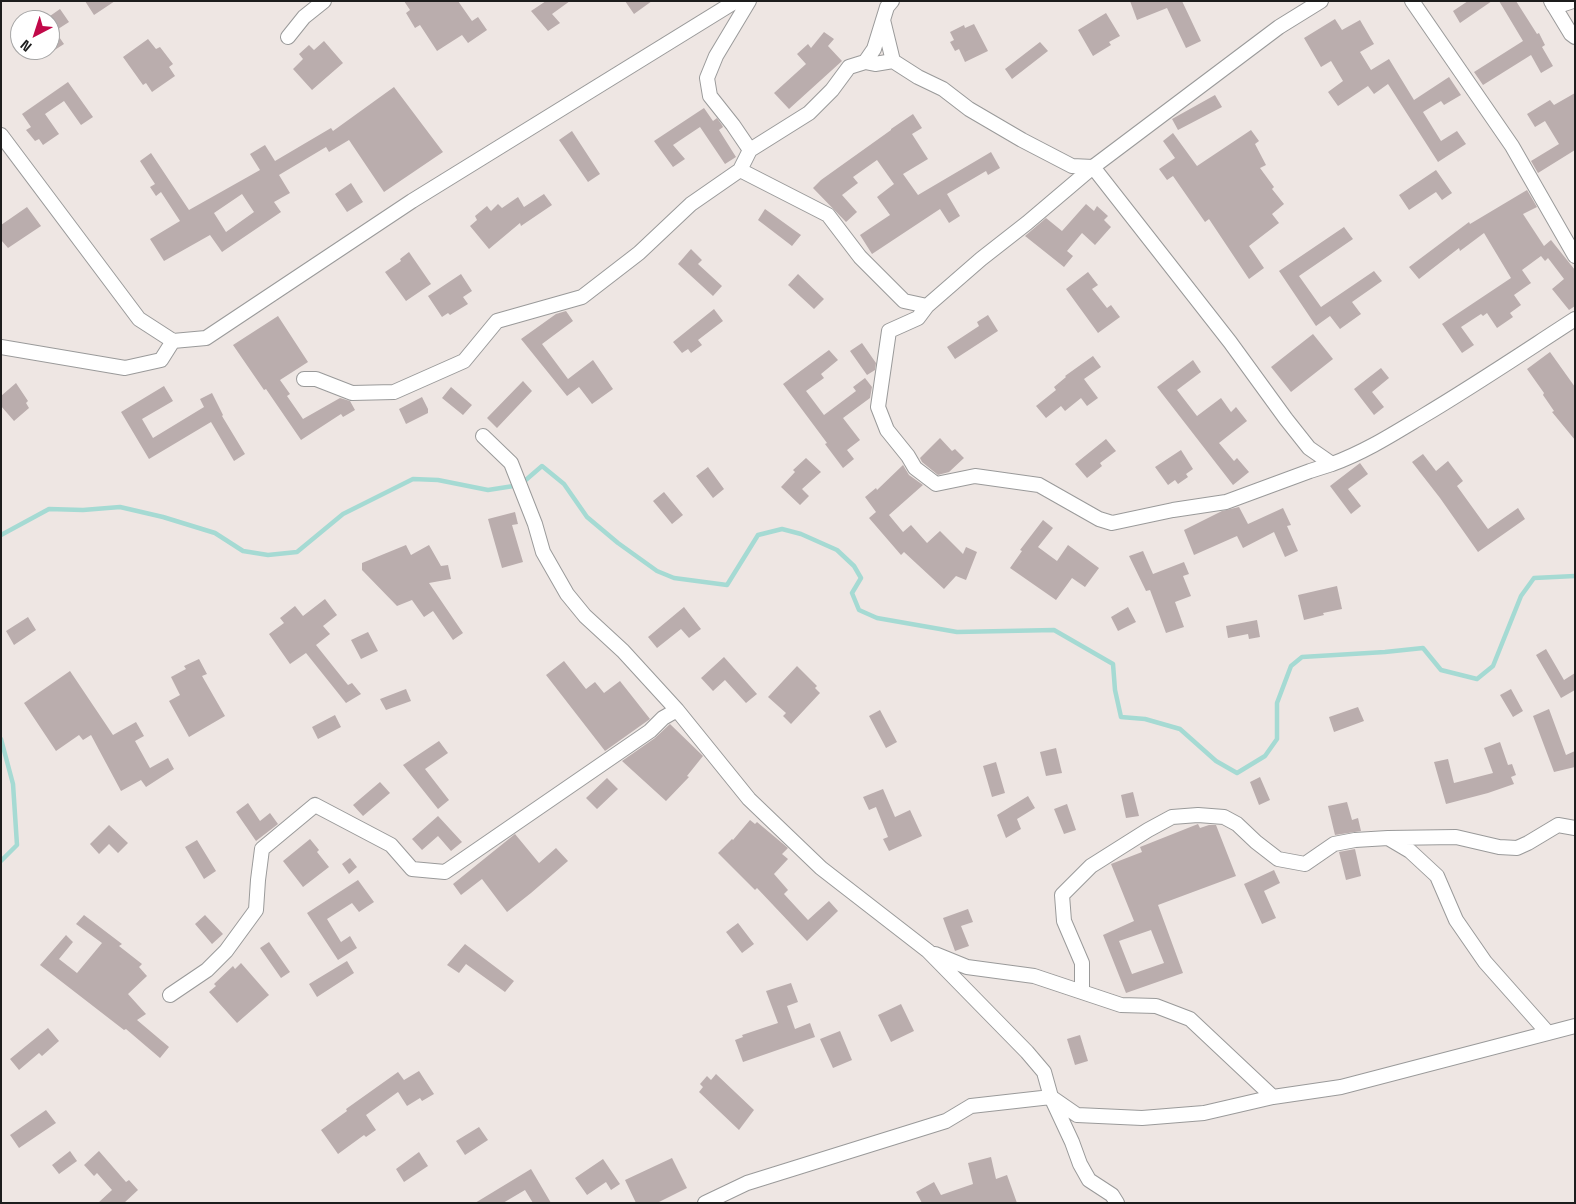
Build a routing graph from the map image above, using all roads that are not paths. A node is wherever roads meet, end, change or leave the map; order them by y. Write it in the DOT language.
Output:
graph roads {
  1 [pos="324,1"];
  2 [pos="736,1"];
  3 [pos="749,1"];
  4 [pos="892,1"];
  5 [pos="1321,1"];
  6 [pos="1412,1"];
  7 [pos="1573,1"];
  8 [pos="1552,3"];
  9 [pos="883,20"];
  10 [pos="288,37"];
  11 [pos="1575,37"];
  12 [pos="874,49"];
  13 [pos="893,61"];
  14 [pos="865,62"];
  15 [pos="1,135"];
  16 [pos="750,150"];
  17 [pos="1093,168"];
  18 [pos="740,170"];
  19 [pos="1575,256"];
  20 [pos="927,306"];
  21 [pos="1575,320"];
  22 [pos="173,341"];
  23 [pos="1,347"];
  24 [pos="304,379"];
  25 [pos="483,436"];
  26 [pos="1332,464"];
  27 [pos="676,710"];
  28 [pos="1575,828"];
  29 [pos="1388,838"];
  30 [pos="928,951"];
  31 [pos="1082,991"];
  32 [pos="170,994"];
  33 [pos="1575,1026"];
  34 [pos="1548,1033"];
  35 [pos="1272,1096"];
  36 [pos="1051,1097"];
  37 [pos="705,1203"];
  38 [pos="1117,1203"];
  1 -- 10 [label="street"];
  2 -- 22 [label="street"];
  3 -- 16 [label="street"];
  4 -- 9 [label="street"];
  5 -- 17 [label="street"];
  6 -- 19 [label="street"];
  7 -- 8 [label="street"];
  8 -- 11 [label="street"];
  9 -- 12 [label="street"];
  9 -- 13 [label="street"];
  12 -- 13 [label="street"];
  12 -- 14 [label="street"];
  13 -- 14 [label="street"];
  13 -- 17 [label="street"];
  14 -- 16 [label="street"];
  15 -- 22 [label="street"];
  16 -- 18 [label="street"];
  17 -- 20 [label="street"];
  17 -- 26 [label="street"];
  18 -- 20 [label="street"];
  18 -- 24 [label="street"];
  20 -- 26 [label="street"];
  21 -- 26 [label="street"];
  22 -- 23 [label="street"];
  25 -- 27 [label="street"];
  27 -- 30 [label="street"];
  27 -- 32 [label="street"];
  28 -- 29 [label="street"];
  29 -- 31 [label="street"];
  29 -- 34 [label="street"];
  30 -- 31 [label="street"];
  30 -- 36 [label="street"];
  31 -- 35 [label="street"];
  33 -- 34 [label="street"];
  34 -- 35 [label="street"];
  35 -- 36 [label="street"];
  36 -- 37 [label="street"];
  36 -- 38 [label="street"];
}
